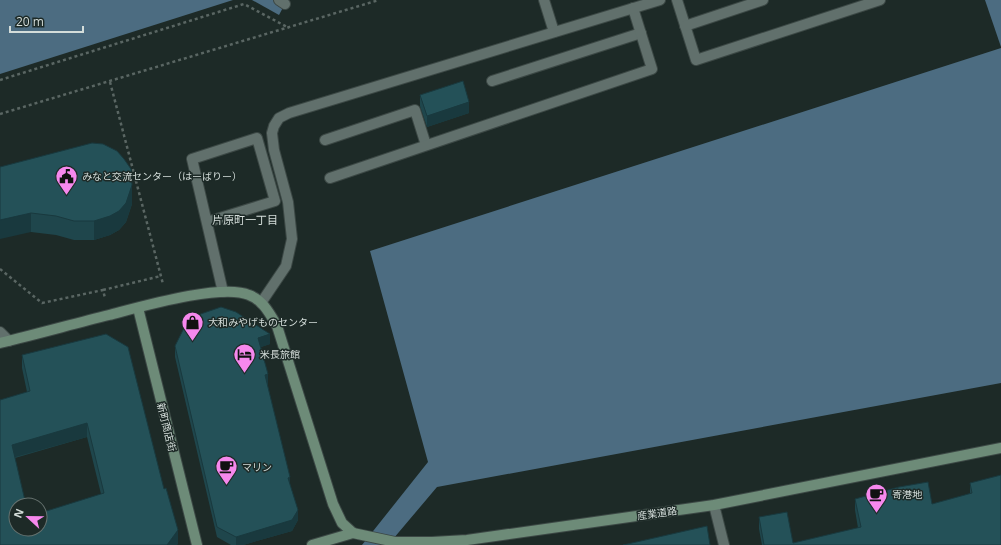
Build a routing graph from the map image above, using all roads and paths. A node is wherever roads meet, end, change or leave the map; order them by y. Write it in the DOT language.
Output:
graph roads {
  1 [pos="379,0"];
  2 [pos="544,0"];
  3 [pos="660,0"];
  4 [pos="677,0"];
  5 [pos="763,0"];
  6 [pos="880,0"];
  7 [pos="633,8"];
  8 [pos="685,26"];
  9 [pos="289,28"];
  10 [pos="554,32"];
  11 [pos="641,34"];
  12 [pos="0,80"];
  13 [pos="110,81"];
  14 [pos="492,81"];
  15 [pos="0,114"];
  16 [pos="325,140"];
  17 [pos="426,145"];
  18 [pos="330,178"];
  19 [pos="207,222"];
  20 [pos="0,269"];
  21 [pos="161,276"];
  22 [pos="103,290"];
  23 [pos="165,290"];
  24 [pos="223,292"];
  25 [pos="106,302"];
  26 [pos="261,303"];
  27 [pos="138,308"];
  28 [pos="0,332"];
  29 [pos="4,342"];
  30 [pos="1001,448"];
  31 [pos="714,505"];
  32 [pos="353,533"];
  33 [pos="197,545"];
  34 [pos="312,545"];
  35 [pos="724,545"];
  1 -- 9 [label="path"];
  2 -- 10 [label="street"];
  3 -- 7 [label="street"];
  4 -- 8 [label="street"];
  5 -- 8 [label="street"];
  6 -- 8 [label="street"];
  7 -- 10 [label="street"];
  7 -- 11 [label="street"];
  9 -- 12 [label="path"];
  9 -- 13 [label="path"];
  10 -- 26 [label="street"];
  11 -- 14 [label="street"];
  11 -- 17 [label="street"];
  13 -- 15 [label="path"];
  13 -- 21 [label="path"];
  16 -- 17 [label="street"];
  17 -- 18 [label="street"];
  19 -- 19 [label="street"];
  19 -- 24 [label="street"];
  20 -- 22 [label="path"];
  21 -- 22 [label="path"];
  21 -- 23 [label="path"];
  22 -- 25 [label="path"];
  24 -- 26 [label="street"];
  24 -- 27 [label="street"];
  26 -- 32 [label="street"];
  27 -- 29 [label="street"];
  27 -- 33 [label="street, 新町商店街"];
  28 -- 29 [label="street"];
  30 -- 31 [label="street, 産業道路"];
  31 -- 32 [label="street, 産業道路"];
  31 -- 35 [label="street"];
  32 -- 34 [label="street, 産業道路"];
}
